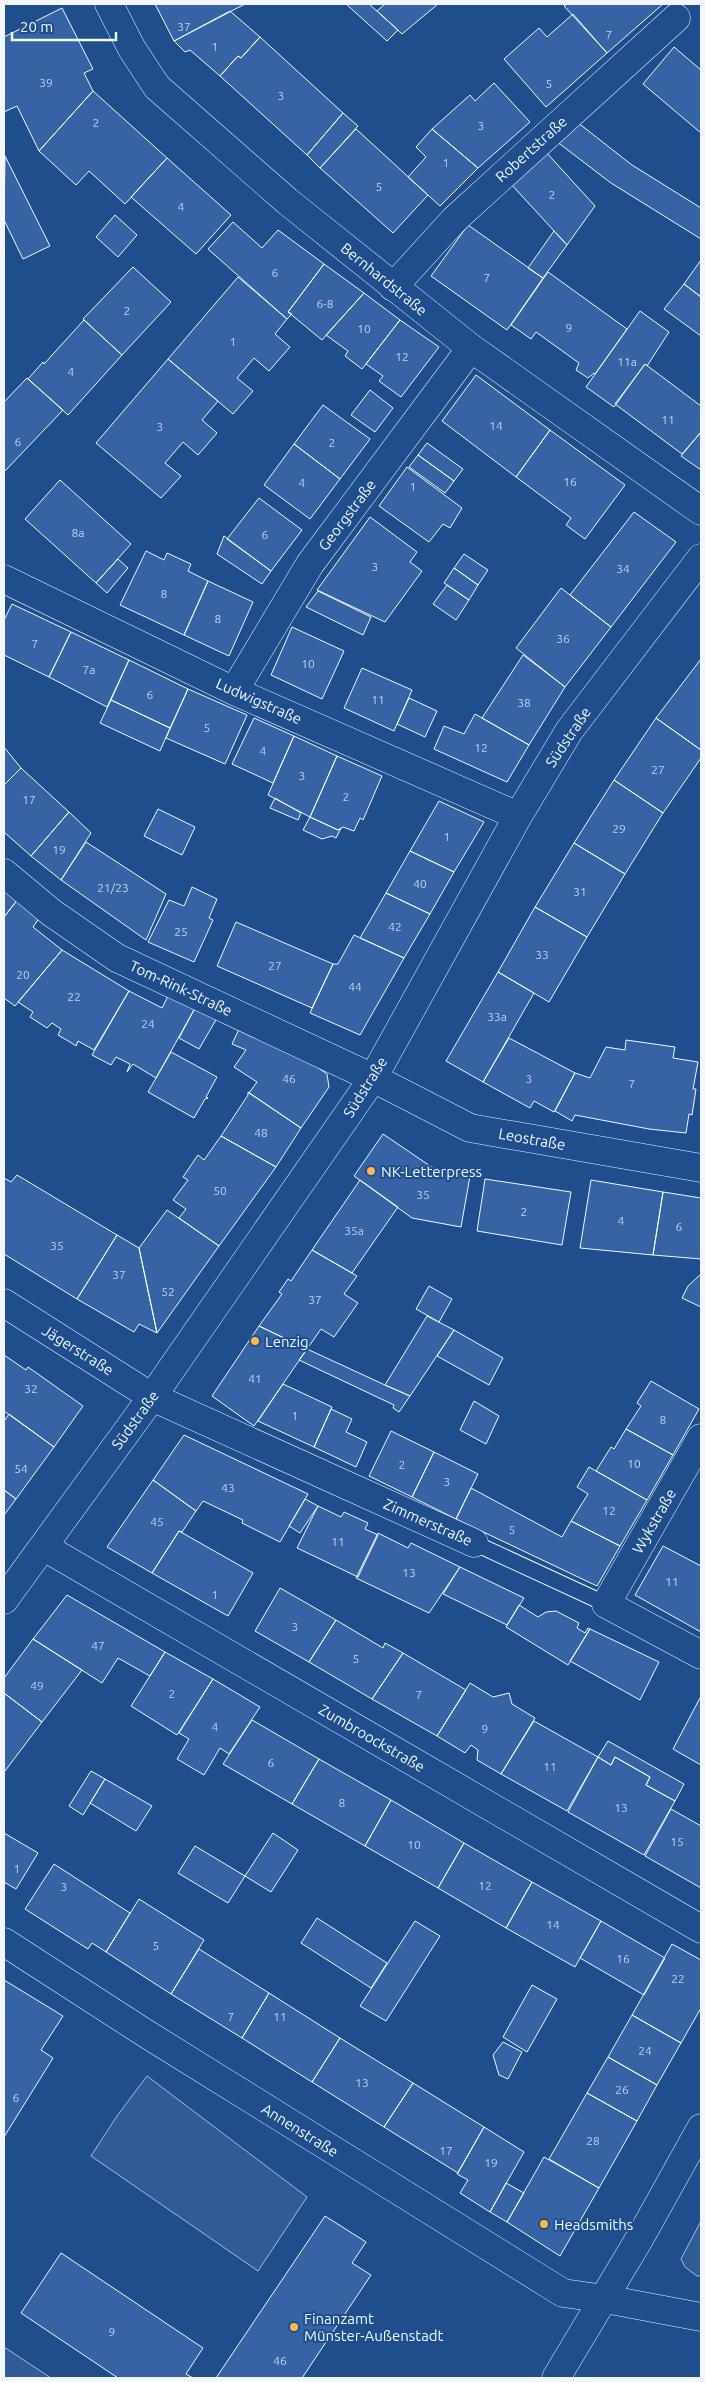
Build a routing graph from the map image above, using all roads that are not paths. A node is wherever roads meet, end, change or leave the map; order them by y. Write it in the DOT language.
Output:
graph roads {
  1 [pos="109,4"];
  2 [pos="676,18"];
  3 [pos="393,287"];
  4 [pos="471,348"];
  5 [pos="701,511"];
  6 [pos="701,558"];
  7 [pos="4,579"];
  8 [pos="234,691"];
  9 [pos="518,816"];
  10 [pos="4,873"];
  11 [pos="373,1078"];
  12 [pos="701,1168"];
  13 [pos="4,1303"];
  14 [pos="152,1397"];
  15 [pos="701,1438"];
  16 [pos="474,1543"];
  17 [pos="44,1548"];
  18 [pos="4,1600"];
  19 [pos="606,1604"];
  20 [pos="701,1655"];
  21 [pos="701,1929"];
  22 [pos="4,1942"];
  23 [pos="701,2128"];
  24 [pos="605,2298"];
  25 [pos="701,2317"];
  26 [pos="556,2378"];
  1 -- 3 [label="street, Bernhardstraße"];
  2 -- 3 [label="street, Robertstraße"];
  3 -- 4 [label="street, Bernhardstraße"];
  4 -- 5 [label="street, Bernhardstraße"];
  4 -- 8 [label="street, Georgstraße"];
  6 -- 9 [label="street, Südstraße"];
  7 -- 8 [label="street, Ludwigstraße"];
  8 -- 9 [label="street, Ludwigstraße"];
  9 -- 11 [label="street, Südstraße"];
  10 -- 11 [label="street, Tom-Rink-Straße"];
  11 -- 12 [label="street, Leostraße"];
  11 -- 14 [label="street, Südstraße"];
  13 -- 14 [label="street, Jägerstraße"];
  14 -- 16 [label="street, Zimmerstraße"];
  14 -- 17 [label="street, Südstraße"];
  15 -- 19 [label="street, Wykstraße"];
  16 -- 19 [label="lane, Zimmerstraße"];
  17 -- 18 [label="street, Südstraße"];
  17 -- 21 [label="street, Zumbroockstraße"];
  19 -- 20 [label="street, Zimmerstraße"];
  22 -- 24 [label="street, Annenstraße"];
  23 -- 24 [label="street"];
  24 -- 25 [label="street, Annenstraße"];
  24 -- 26 [label="street"];
}
